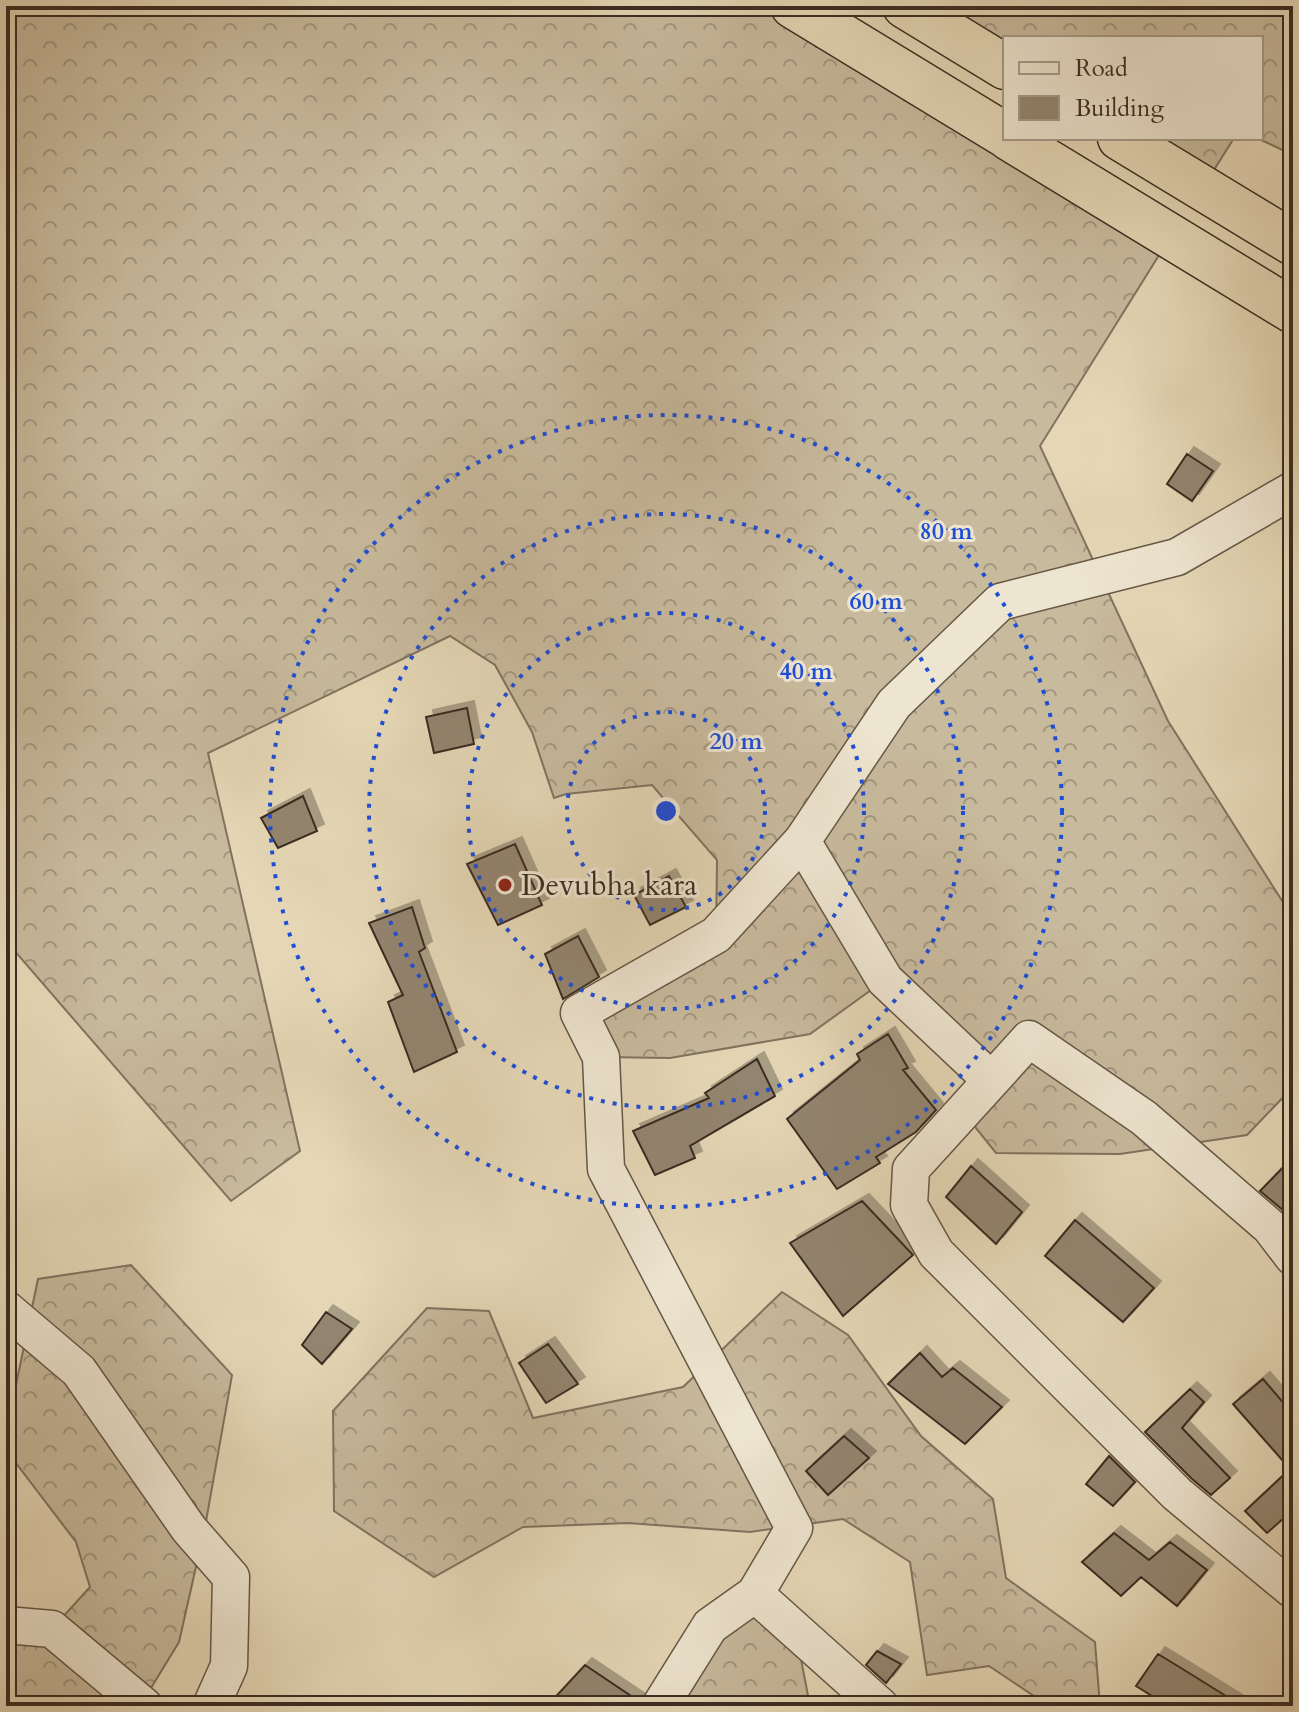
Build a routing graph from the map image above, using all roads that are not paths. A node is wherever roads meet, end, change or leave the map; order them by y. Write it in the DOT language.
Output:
graph roads {
  1 [pos="793,6"];
  2 [pos="905,6"];
  3 [pos="1003,66"];
  4 [pos="1003,135"];
  5 [pos="1012,140"];
  6 [pos="1123,140"];
  7 [pos="1293,243"];
  8 [pos="1293,311"];
  9 [pos="1293,490"];
  10 [pos="802,841"];
  11 [pos="991,1080"];
  12 [pos="1293,1257"];
  13 [pos="6,1309"];
  14 [pos="1293,1590"];
  15 [pos="755,1594"];
  16 [pos="6,1625"];
  17 [pos="144,1706"];
  18 [pos="211,1706"];
  19 [pos="660,1706"];
  20 [pos="880,1706"];
  1 -- 4 [label="highway"];
  2 -- 3 [label="highway"];
  5 -- 8 [label="highway"];
  6 -- 7 [label="highway"];
  9 -- 10 [label="street"];
  10 -- 11 [label="street"];
  10 -- 15 [label="street"];
  11 -- 12 [label="street"];
  11 -- 14 [label="street"];
  13 -- 18 [label="street"];
  15 -- 19 [label="street"];
  15 -- 20 [label="street"];
  16 -- 17 [label="street"];
}
